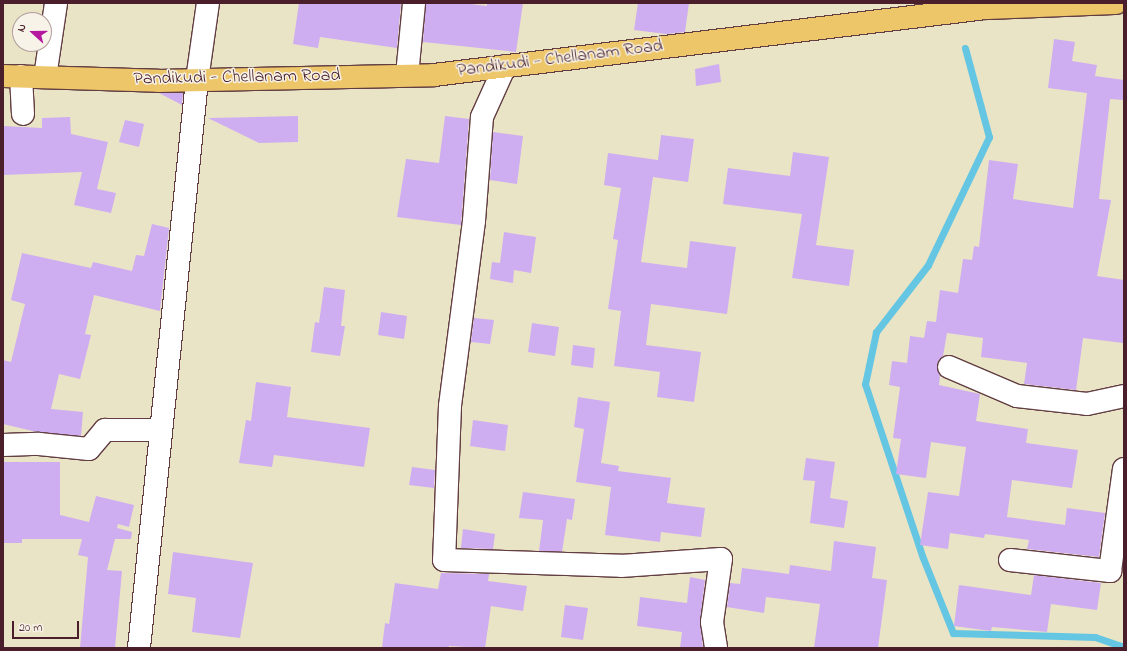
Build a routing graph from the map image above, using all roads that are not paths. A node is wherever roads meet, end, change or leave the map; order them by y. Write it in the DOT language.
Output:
graph roads {
  1 [pos="56,3"];
  2 [pos="208,3"];
  3 [pos="414,3"];
  4 [pos="1116,3"];
  5 [pos="505,66"];
  6 [pos="407,75"];
  7 [pos="12,76"];
  8 [pos="45,77"];
  9 [pos="198,80"];
  10 [pos="23,114"];
  11 [pos="949,368"];
  12 [pos="1124,396"];
  13 [pos="161,430"];
  14 [pos="3,445"];
  15 [pos="1124,469"];
  16 [pos="1010,560"];
  17 [pos="139,648"];
  18 [pos="716,648"];
  1 -- 8 [label="street"];
  2 -- 9 [label="street"];
  3 -- 6 [label="street"];
  4 -- 5 [label="main road, Pandikudi - Chellanam Road"];
  5 -- 6 [label="main road, Pandikudi - Chellanam Road"];
  5 -- 18 [label="street"];
  6 -- 9 [label="main road, Pandikudi - Chellanam Road"];
  7 -- 8 [label="main road, Pandikudi - Chellanam Road"];
  7 -- 10 [label="street"];
  8 -- 9 [label="main road, Pandikudi - Chellanam Road"];
  9 -- 13 [label="street"];
  11 -- 12 [label="street"];
  13 -- 14 [label="street"];
  13 -- 17 [label="street"];
  15 -- 16 [label="street"];
}
